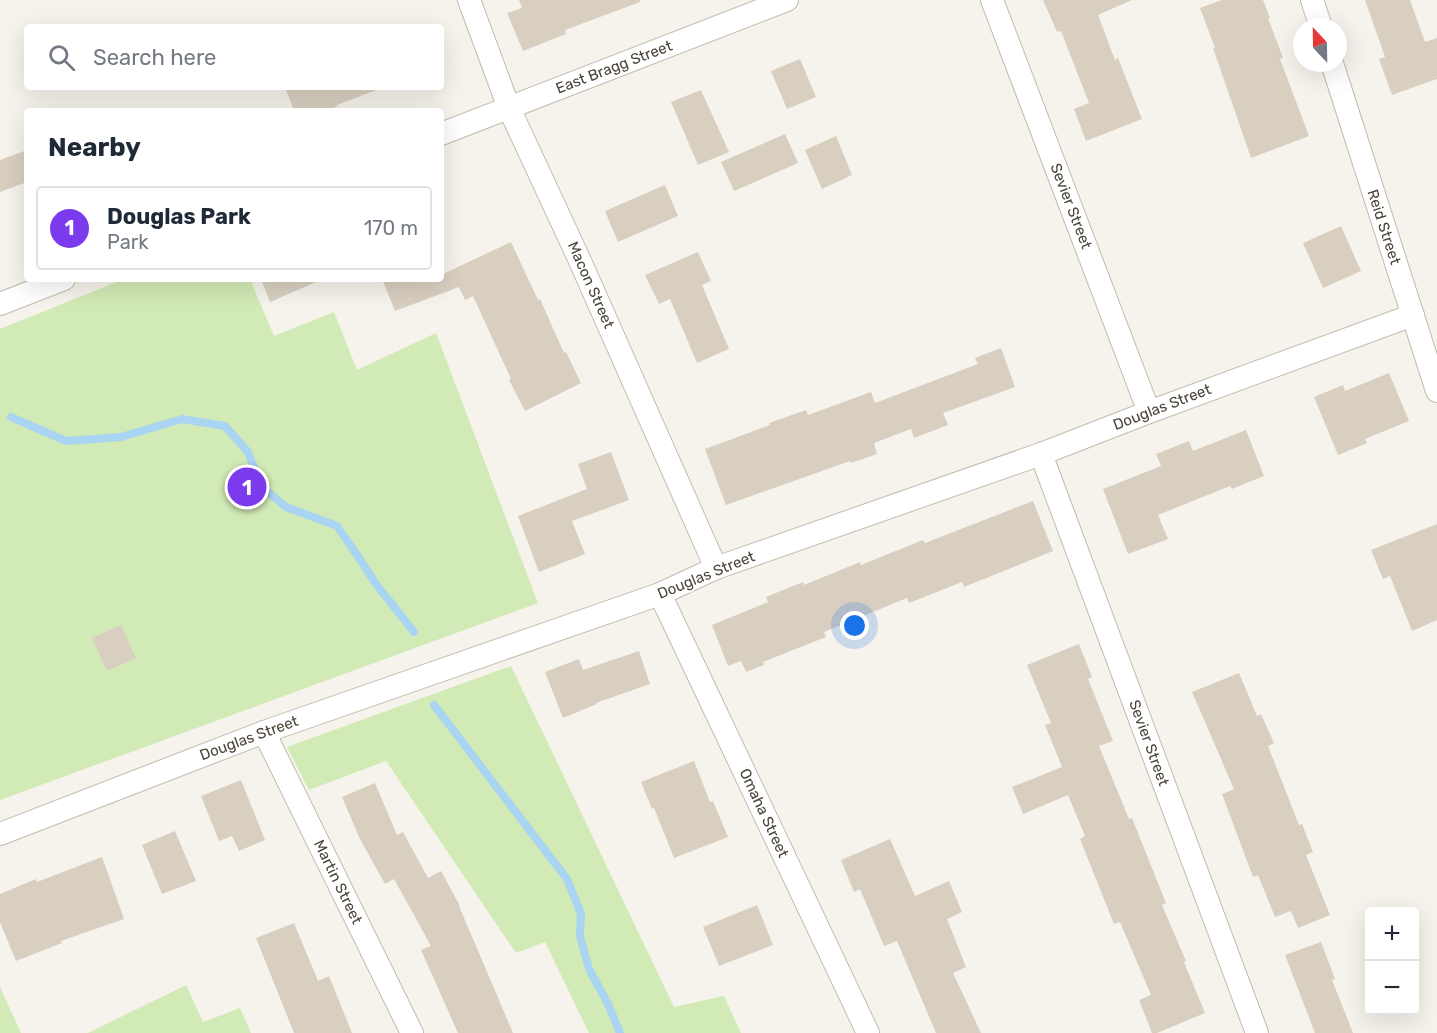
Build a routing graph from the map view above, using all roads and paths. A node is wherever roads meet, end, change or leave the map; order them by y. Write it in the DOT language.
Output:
graph roads {
  1 [pos="469,0"];
  2 [pos="787,0"];
  3 [pos="992,0"];
  4 [pos="1312,0"];
  5 [pos="1318,18"];
  6 [pos="1335,72"];
  7 [pos="509,108"];
  8 [pos="444,133"];
  9 [pos="56,282"];
  10 [pos="0,304"];
  11 [pos="1413,315"];
  12 [pos="1437,391"];
  13 [pos="1149,412"];
  14 [pos="1041,454"];
  15 [pos="716,568"];
  16 [pos="660,594"];
  17 [pos="264,732"];
  18 [pos="0,834"];
  19 [pos="412,1033"];
  20 [pos="868,1033"];
  21 [pos="1257,1033"];
  1 -- 7 [label="street, Macon Street"];
  2 -- 7 [label="street, East Bragg Street"];
  3 -- 13 [label="street, Sevier Street"];
  4 -- 5 [label="street"];
  6 -- 11 [label="street, Reid Street"];
  7 -- 8 [label="street, East Bragg Street"];
  7 -- 15 [label="street, Macon Street"];
  9 -- 10 [label="street"];
  11 -- 12 [label="street, Reid Street"];
  11 -- 13 [label="street, Douglas Street"];
  13 -- 14 [label="street, Douglas Street"];
  14 -- 15 [label="street, Douglas Street"];
  14 -- 21 [label="street, Sevier Street"];
  15 -- 16 [label="street, Douglas Street"];
  16 -- 17 [label="street, Douglas Street"];
  16 -- 20 [label="street, Omaha Street"];
  17 -- 18 [label="street, Douglas Street"];
  17 -- 19 [label="street, Martin Street"];
}
